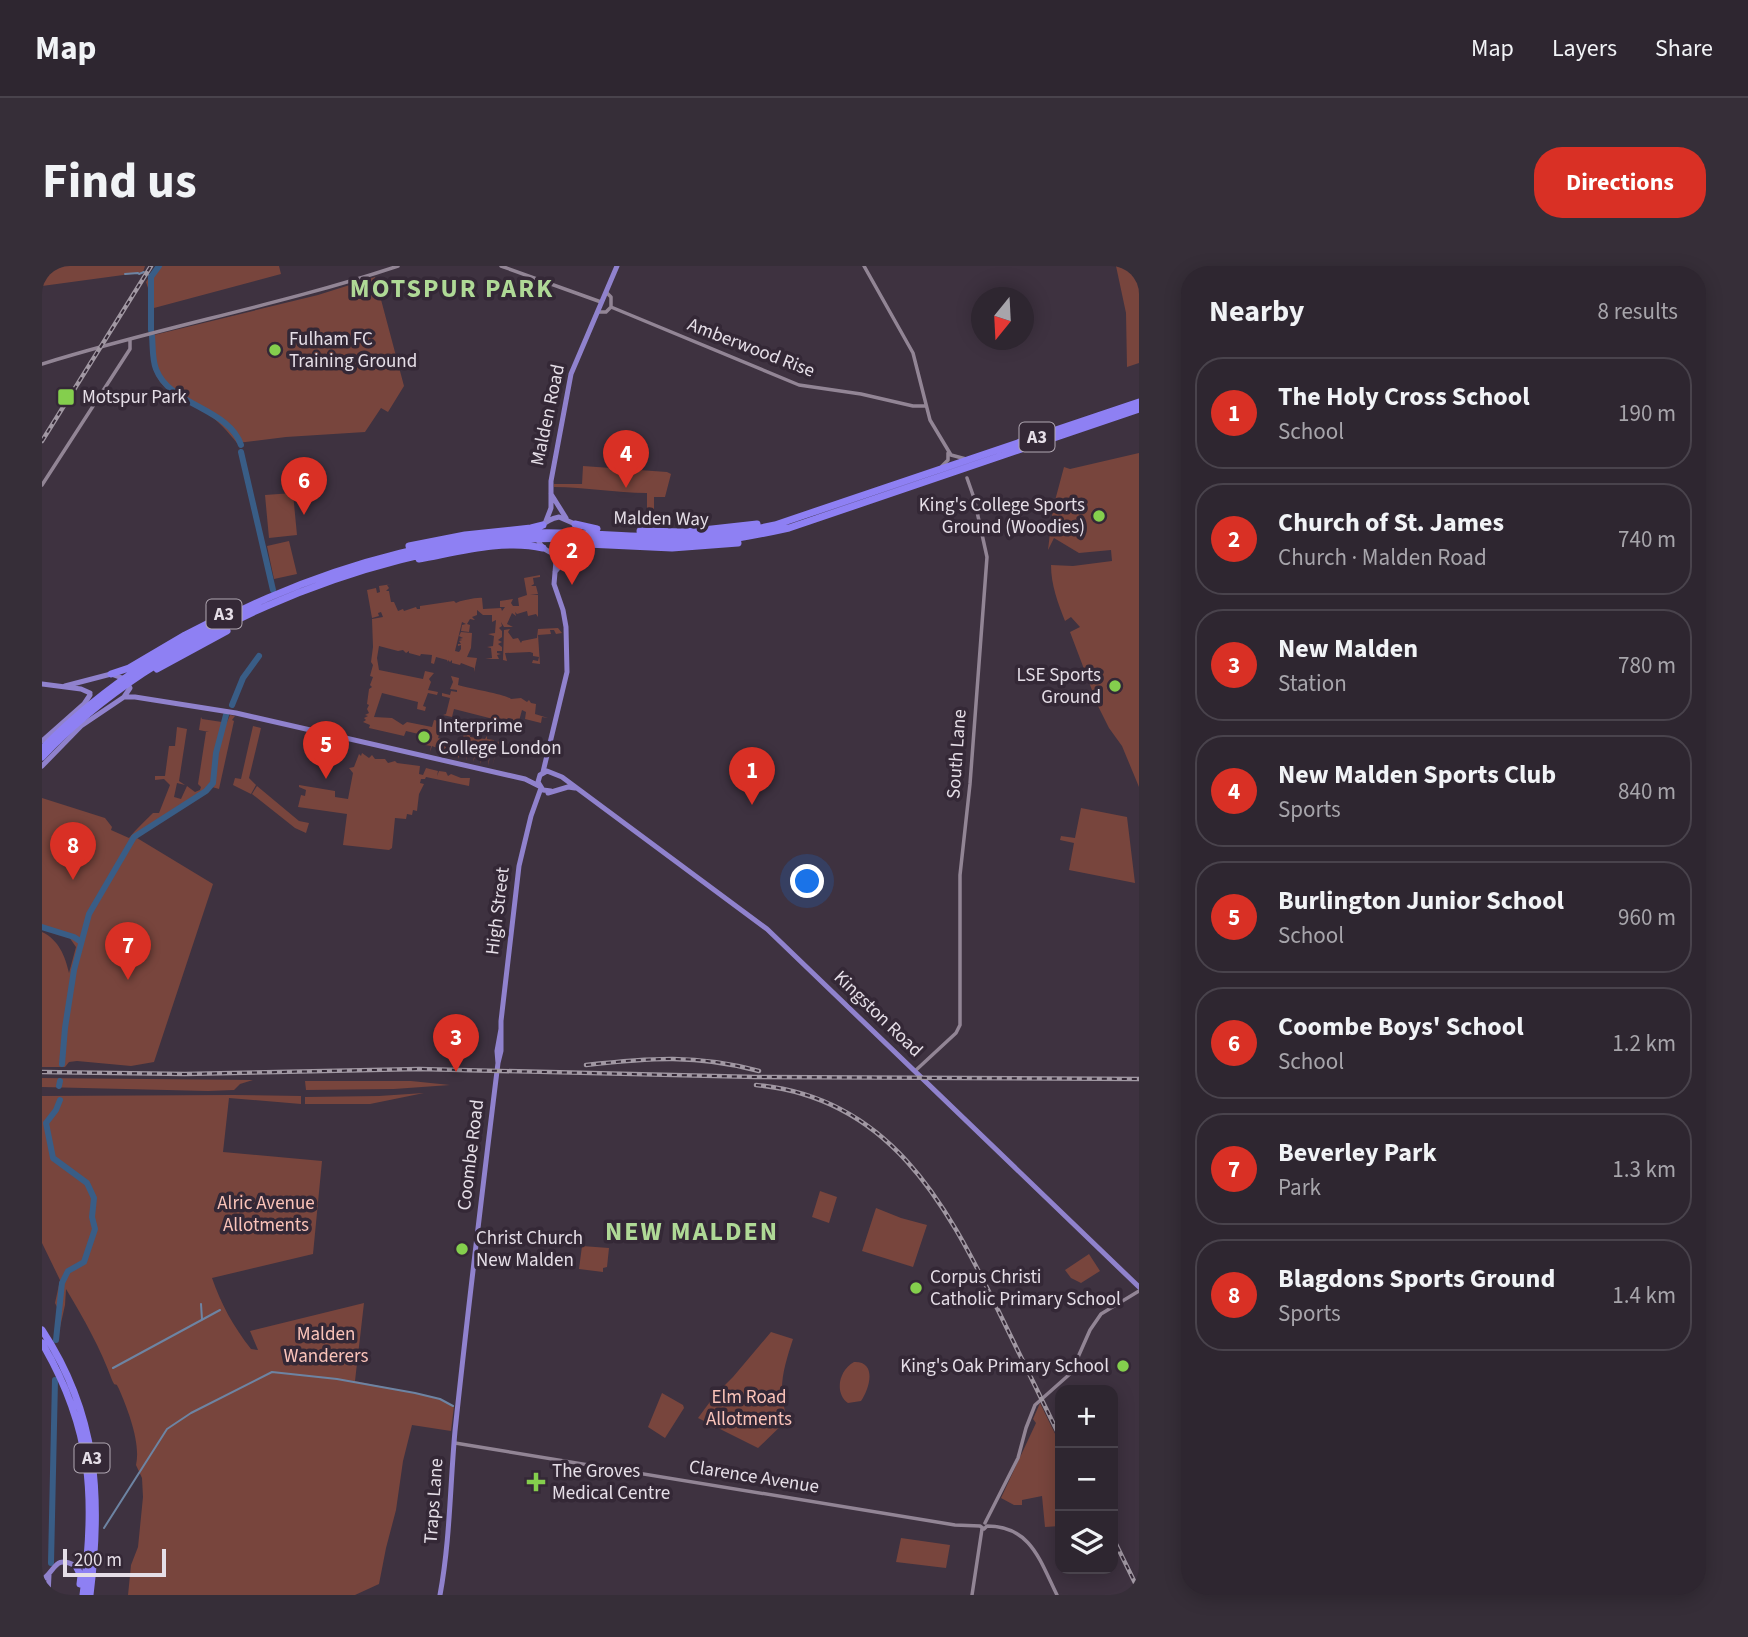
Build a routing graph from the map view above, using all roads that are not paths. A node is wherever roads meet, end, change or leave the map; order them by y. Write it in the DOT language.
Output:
graph roads {
  1 [pos="398,266"];
  2 [pos="501,266"];
  3 [pos="617,266"];
  4 [pos="864,266"];
  5 [pos="606,292"];
  6 [pos="601,302"];
  7 [pos="611,307"];
  8 [pos="597,312"];
  9 [pos="130,340"];
  10 [pos="42,364"];
  11 [pos="1139,402"];
  12 [pos="926,406"];
  13 [pos="1139,409"];
  14 [pos="948,453"];
  15 [pos="974,462"];
  16 [pos="935,471"];
  17 [pos="950,473"];
  18 [pos="967,478"];
  19 [pos="42,485"];
  20 [pos="551,494"];
  21 [pos="566,519"];
  22 [pos="543,525"];
  23 [pos="775,525"];
  24 [pos="577,527"];
  25 [pos="789,528"];
  26 [pos="541,545"];
  27 [pos="576,547"];
  28 [pos="553,554"];
  29 [pos="364,566"];
  30 [pos="555,573"];
  31 [pos="302,584"];
  32 [pos="282,600"];
  33 [pos="211,630"];
  34 [pos="111,674"];
  35 [pos="97,678"];
  36 [pos="42,684"];
  37 [pos="65,686"];
  38 [pos="130,689"];
  39 [pos="111,692"];
  40 [pos="90,694"];
  41 [pos="124,697"];
  42 [pos="135,697"];
  43 [pos="111,705"];
  44 [pos="42,741"];
  45 [pos="42,749"];
  46 [pos="42,757"];
  47 [pos="547,761"];
  48 [pos="42,766"];
  49 [pos="554,773"];
  50 [pos="541,774"];
  51 [pos="525,779"];
  52 [pos="540,787"];
  53 [pos="575,788"];
  54 [pos="552,790"];
  55 [pos="538,799"];
  56 [pos="915,1071"];
  57 [pos="496,1072"];
  58 [pos="1139,1289"];
  59 [pos="42,1330"];
  60 [pos="42,1343"];
  61 [pos="458,1409"];
  62 [pos="454,1443"];
  63 [pos="986,1524"];
  64 [pos="981,1527"];
  65 [pos="89,1542"];
  66 [pos="76,1566"];
  67 [pos="49,1574"];
  68 [pos="42,1580"];
  69 [pos="42,1587"];
  70 [pos="47,1595"];
  71 [pos="81,1595"];
  72 [pos="90,1595"];
  73 [pos="440,1595"];
  74 [pos="972,1595"];
  75 [pos="1057,1595"];
  1 -- 9 [label="street"];
  2 -- 6 [label="street"];
  3 -- 5 [label="main road, Malden Road"];
  4 -- 12 [label="street"];
  5 -- 6 [label="main road, Malden Road"];
  5 -- 7 [label="street"];
  6 -- 8 [label="main road, Malden Road"];
  7 -- 8 [label="street"];
  7 -- 12 [label="street, Amberwood Rise"];
  8 -- 20 [label="main road, Malden Road"];
  9 -- 10 [label="street"];
  9 -- 19 [label="street"];
  11 -- 15 [label="highway, Malden Way / A3"];
  12 -- 14 [label="street"];
  13 -- 15 [label="highway, Malden Way / A3"];
  14 -- 15 [label="street"];
  14 -- 16 [label="street"];
  15 -- 16 [label="highway, Malden Way / A3"];
  15 -- 17 [label="highway, Malden Way / A3"];
  15 -- 18 [label="street"];
  16 -- 23 [label="highway, Malden Way / A3"];
  17 -- 18 [label="street"];
  17 -- 25 [label="highway, Malden Way / A3"];
  18 -- 56 [label="street, South Lane"];
  20 -- 21 [label="main road, Malden Road"];
  20 -- 22 [label="main road, Malden Road"];
  21 -- 22 [label="main road"];
  21 -- 24 [label="main road"];
  22 -- 26 [label="main road"];
  22 -- 29 [label="highway"];
  23 -- 24 [label="highway"];
  23 -- 29 [label="highway, Malden Way / A3"];
  24 -- 27 [label="main road"];
  25 -- 27 [label="highway"];
  25 -- 29 [label="highway, Malden Way / A3"];
  26 -- 28 [label="main road"];
  26 -- 29 [label="highway"];
  27 -- 28 [label="main road"];
  27 -- 30 [label="main road"];
  28 -- 30 [label="main road"];
  29 -- 31 [label="highway, Malden Way / A3"];
  29 -- 32 [label="highway, Malden Way / A3"];
  30 -- 47 [label="main road"];
  31 -- 33 [label="highway, Malden Way / A3"];
  31 -- 34 [label="highway, A3"];
  32 -- 33 [label="highway, Malden Way / A3"];
  32 -- 38 [label="highway, A3"];
  33 -- 39 [label="highway, Malden Way / A3"];
  34 -- 35 [label="main road"];
  34 -- 38 [label="main road"];
  35 -- 37 [label="main road"];
  35 -- 40 [label="main road"];
  36 -- 37 [label="main road"];
  37 -- 40 [label="main road"];
  38 -- 41 [label="main road"];
  38 -- 42 [label="main road"];
  39 -- 45 [label="highway, A3"];
  39 -- 46 [label="highway, A3"];
  40 -- 43 [label="main road"];
  40 -- 44 [label="main road"];
  41 -- 42 [label="main road"];
  41 -- 43 [label="main road"];
  42 -- 51 [label="main road"];
  43 -- 48 [label="main road"];
  47 -- 49 [label="main road"];
  47 -- 50 [label="main road"];
  49 -- 50 [label="main road"];
  49 -- 53 [label="main road, Kingston Road"];
  49 -- 54 [label="main road"];
  50 -- 51 [label="main road"];
  50 -- 52 [label="main road, High Street"];
  51 -- 52 [label="main road"];
  52 -- 54 [label="main road"];
  52 -- 55 [label="main road, High Street"];
  53 -- 54 [label="main road"];
  53 -- 56 [label="main road, Kingston Road"];
  54 -- 55 [label="main road"];
  55 -- 57 [label="main road, High Street"];
  56 -- 58 [label="main road, Kingston Road"];
  57 -- 61 [label="main road, Coombe Road"];
  58 -- 63 [label="street"];
  59 -- 72 [label="highway, A3"];
  60 -- 65 [label="highway, A3"];
  61 -- 62 [label="main road, Traps Lane"];
  62 -- 64 [label="street, Clarence Avenue"];
  62 -- 73 [label="main road, Traps Lane"];
  63 -- 64 [label="street"];
  63 -- 75 [label="street"];
  64 -- 74 [label="street"];
  65 -- 66 [label="highway"];
  65 -- 71 [label="highway, A3"];
  66 -- 67 [label="main road"];
  66 -- 71 [label="highway"];
  67 -- 68 [label="main road"];
  67 -- 70 [label="main road"];
  69 -- 70 [label="main road"];
}
